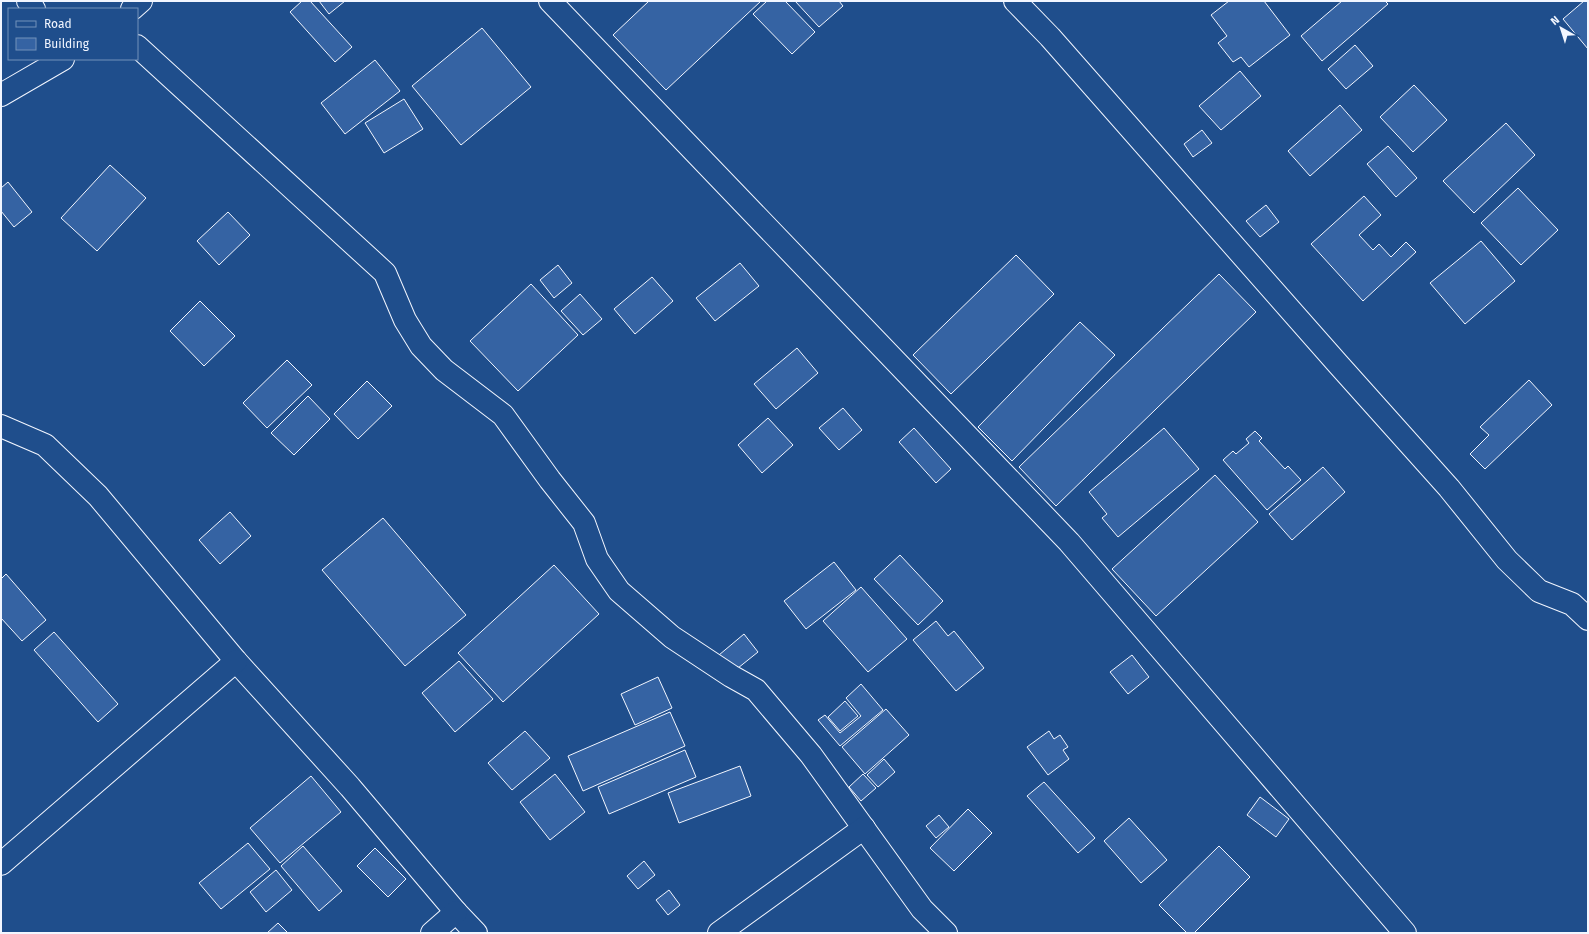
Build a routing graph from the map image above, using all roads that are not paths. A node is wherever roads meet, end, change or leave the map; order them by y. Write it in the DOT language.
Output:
graph roads {
  1 [pos="141,1"];
  2 [pos="550,1"];
  3 [pos="1015,1"];
  4 [pos="133,8"];
  5 [pos="138,47"];
  6 [pos="61,60"];
  7 [pos="1,95"];
  8 [pos="1,426"];
  9 [pos="1588,619"];
  10 [pos="236,661"];
  11 [pos="864,828"];
  12 [pos="1,864"];
  13 [pos="456,912"];
  14 [pos="432,933"];
  15 [pos="476,933"];
  16 [pos="719,933"];
  17 [pos="946,933"];
  18 [pos="1405,933"];
  1 -- 4 [label="street"];
  2 -- 18 [label="street"];
  3 -- 9 [label="street"];
  5 -- 11 [label="street"];
  6 -- 7 [label="street"];
  8 -- 10 [label="street"];
  10 -- 12 [label="street"];
  10 -- 13 [label="street"];
  11 -- 16 [label="street"];
  11 -- 17 [label="street"];
  13 -- 14 [label="street"];
  13 -- 15 [label="street"];
}
